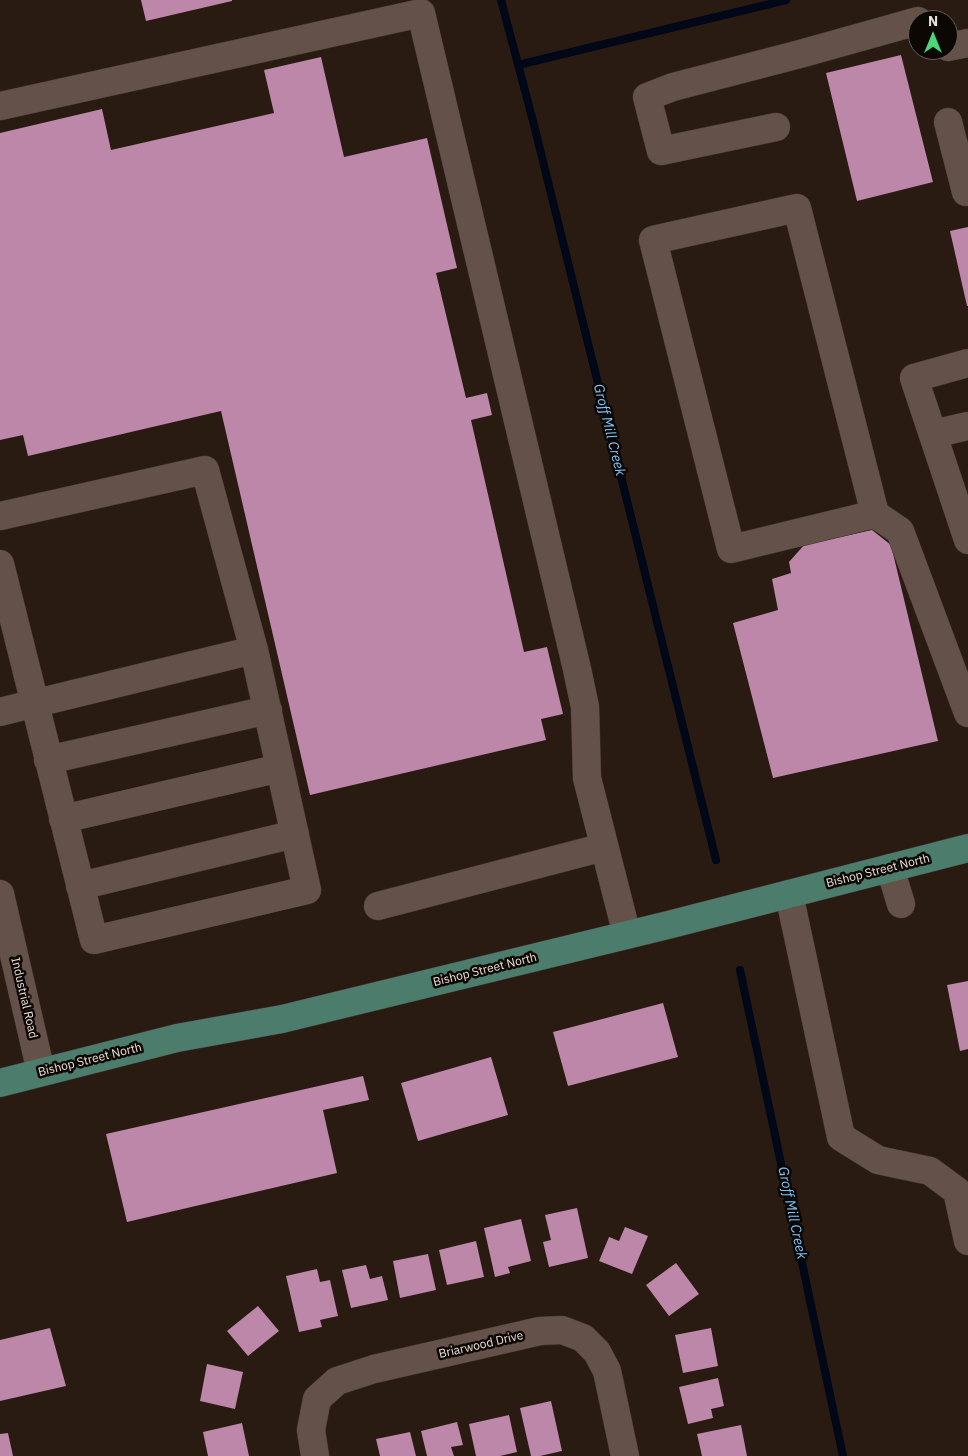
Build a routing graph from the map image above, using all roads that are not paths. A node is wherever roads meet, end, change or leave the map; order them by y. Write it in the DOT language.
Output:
graph roads {
  1 [pos="908,24"];
  2 [pos="0,106"];
  3 [pos="948,122"];
  4 [pos="776,127"];
  5 [pos="966,192"];
  6 [pos="968,363"];
  7 [pos="968,426"];
  8 [pos="932,434"];
  9 [pos="875,514"];
  10 [pos="0,516"];
  11 [pos="968,540"];
  12 [pos="0,564"];
  13 [pos="254,650"];
  14 [pos="34,704"];
  15 [pos="268,710"];
  16 [pos="0,712"];
  17 [pos="968,713"];
  18 [pos="48,760"];
  19 [pos="280,768"];
  20 [pos="63,819"];
  21 [pos="295,834"];
  22 [pos="604,847"];
  23 [pos="968,848"];
  24 [pos="890,868"];
  25 [pos="80,886"];
  26 [pos="0,894"];
  27 [pos="788,894"];
  28 [pos="901,904"];
  29 [pos="378,906"];
  30 [pos="627,935"];
  31 [pos="41,1072"];
  32 [pos="0,1083"];
  33 [pos="968,1241"];
  34 [pos="315,1456"];
  35 [pos="625,1456"];
  1 -- 4 [label="street"];
  2 -- 22 [label="street"];
  3 -- 5 [label="street"];
  6 -- 8 [label="street"];
  7 -- 8 [label="street"];
  8 -- 11 [label="street"];
  9 -- 9 [label="street"];
  9 -- 17 [label="street"];
  10 -- 13 [label="street"];
  12 -- 14 [label="street"];
  13 -- 14 [label="street"];
  13 -- 15 [label="street"];
  14 -- 16 [label="street"];
  14 -- 18 [label="street"];
  15 -- 18 [label="street"];
  15 -- 19 [label="street"];
  18 -- 20 [label="street"];
  19 -- 20 [label="street"];
  19 -- 21 [label="street"];
  20 -- 25 [label="street"];
  21 -- 25 [label="street"];
  21 -- 25 [label="street"];
  22 -- 29 [label="street"];
  22 -- 30 [label="street"];
  23 -- 24 [label="main road, Bishop Street North"];
  24 -- 27 [label="main road, Bishop Street North"];
  24 -- 28 [label="street"];
  26 -- 31 [label="street, Industrial Road"];
  27 -- 30 [label="main road, Bishop Street North"];
  27 -- 33 [label="street"];
  30 -- 31 [label="main road, Bishop Street North"];
  31 -- 32 [label="main road, Bishop Street North"];
  34 -- 35 [label="street, Briarwood Drive"];
}
